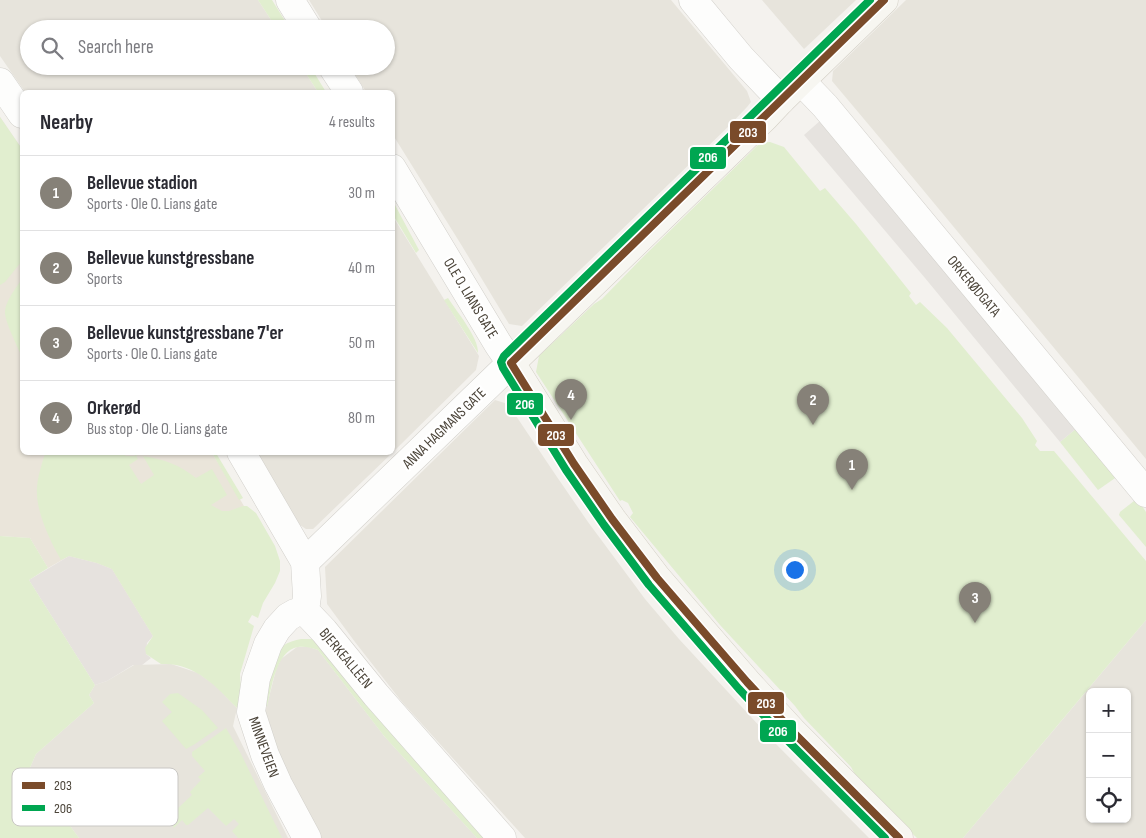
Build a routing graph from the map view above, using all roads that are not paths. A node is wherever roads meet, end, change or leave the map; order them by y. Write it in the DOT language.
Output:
graph roads {
  1 [pos="290,0"];
  2 [pos="692,0"];
  3 [pos="884,0"];
  4 [pos="302,20"];
  5 [pos="338,75"];
  6 [pos="801,81"];
  7 [pos="348,90"];
  8 [pos="781,100"];
  9 [pos="395,173"];
  10 [pos="511,364"];
  11 [pos="243,455"];
  12 [pos="1146,493"];
  13 [pos="305,562"];
  14 [pos="305,611"];
  15 [pos="307,838"];
  16 [pos="502,838"];
  17 [pos="899,838"];
  1 -- 4 [label="street"];
  2 -- 8 [label="street"];
  3 -- 6 [label="street, ANNA HAGMANS GATE"];
  5 -- 7 [label="street"];
  6 -- 8 [label="street, ANNA HAGMANS GATE"];
  6 -- 12 [label="street, ORKERØDGATA"];
  8 -- 10 [label="street, ANNA HAGMANS GATE"];
  9 -- 10 [label="street, OLE O. LIANS GATE"];
  10 -- 13 [label="street, ANNA HAGMANS GATE"];
  10 -- 17 [label="street, OLE O. LIANS GATE"];
  11 -- 13 [label="street"];
  13 -- 14 [label="street"];
  14 -- 15 [label="street, MINNEVEIEN"];
  14 -- 16 [label="street, BJERKEALLÈEN"];
}
